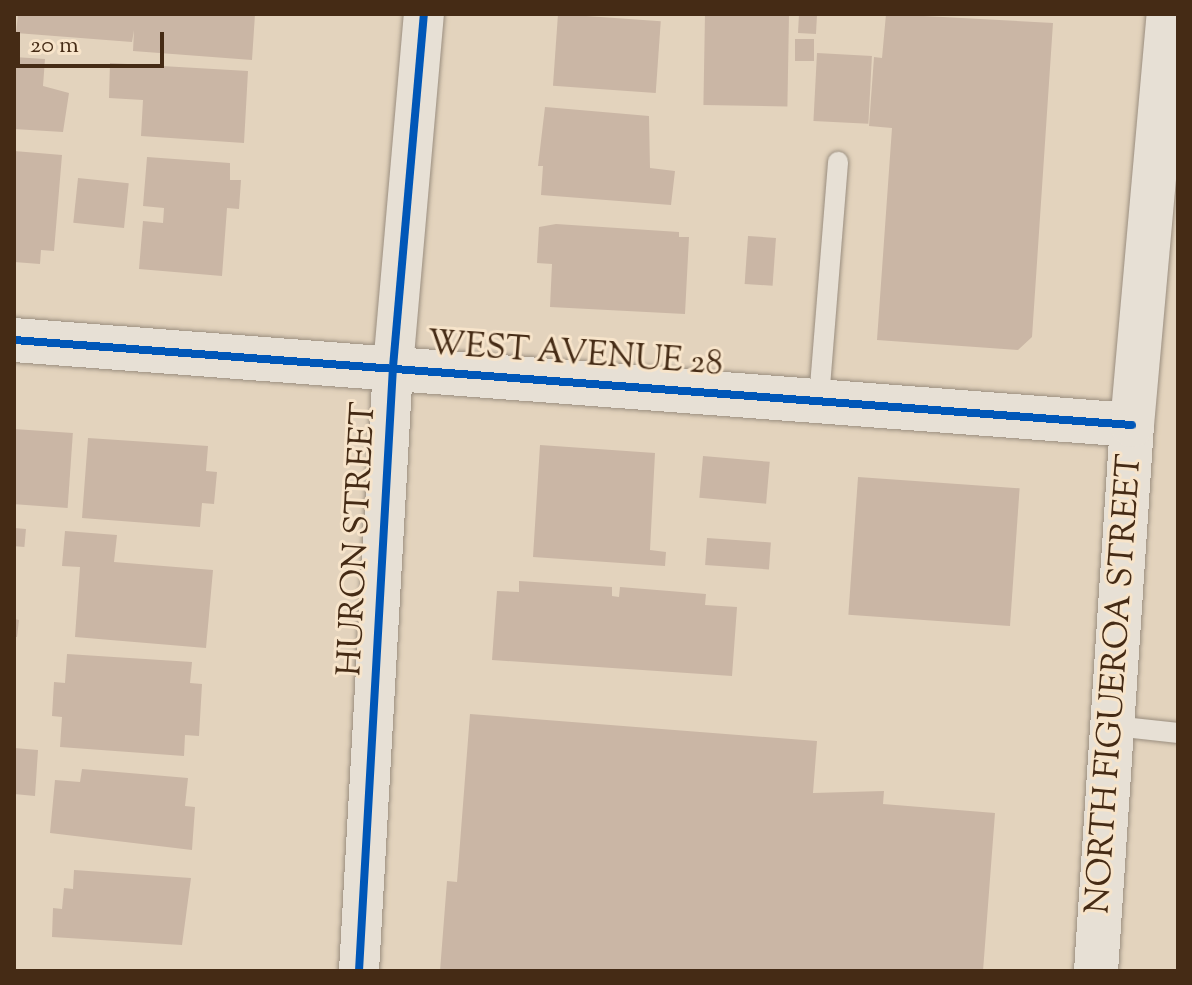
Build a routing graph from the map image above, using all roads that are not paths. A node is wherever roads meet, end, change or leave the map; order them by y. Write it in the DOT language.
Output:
graph roads {
  1 [pos="424,14"];
  2 [pos="1169,14"];
  3 [pos="838,162"];
  4 [pos="14,340"];
  5 [pos="393,367"];
  6 [pos="819,399"];
  7 [pos="1132,425"];
  8 [pos="1114,726"];
  9 [pos="1178,733"];
  10 [pos="359,971"];
  11 [pos="1096,971"];
  1 -- 5 [label="street, HURON STREET"];
  2 -- 7 [label="street, NORTH FIGUEROA STREET"];
  3 -- 6 [label="lane"];
  4 -- 5 [label="street, WEST AVENUE 28"];
  5 -- 6 [label="street, WEST AVENUE 28"];
  5 -- 10 [label="street, HURON STREET"];
  6 -- 7 [label="street, WEST AVENUE 28"];
  7 -- 8 [label="street, NORTH FIGUEROA STREET"];
  8 -- 9 [label="lane"];
  8 -- 11 [label="street, NORTH FIGUEROA STREET"];
}
